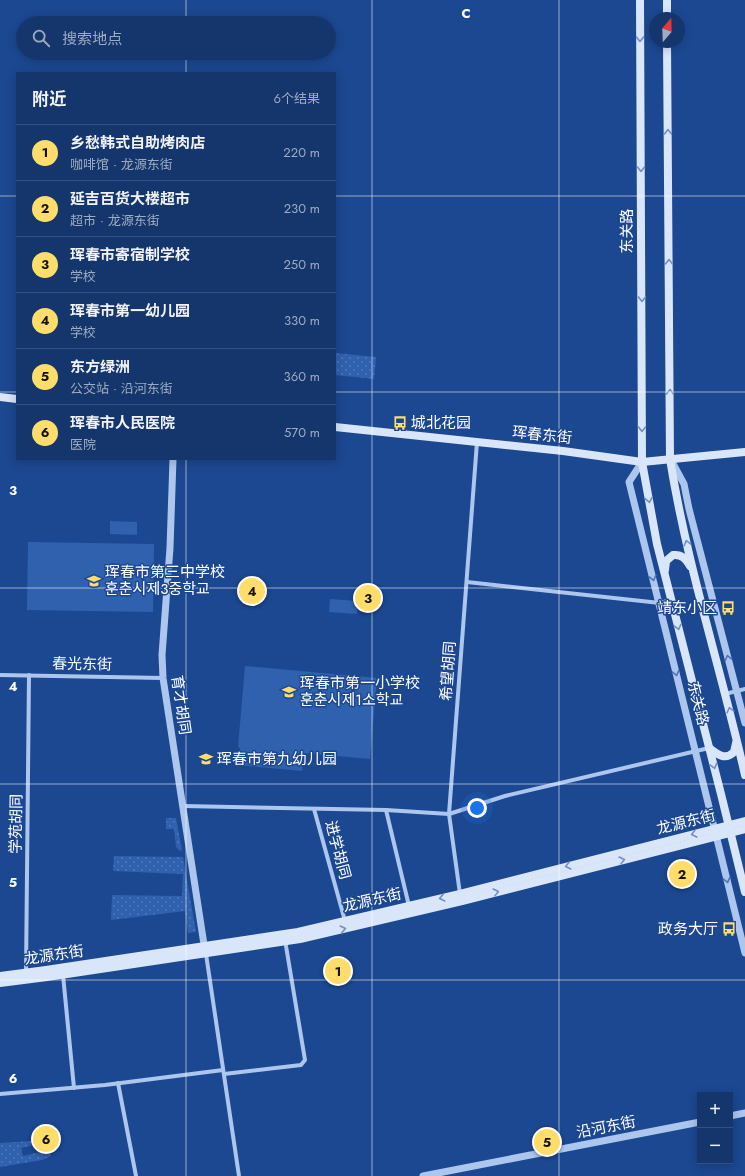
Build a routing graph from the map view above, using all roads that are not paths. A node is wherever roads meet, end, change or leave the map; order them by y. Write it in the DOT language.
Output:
graph roads {
  1 [pos="640,0"];
  2 [pos="667,0"];
  3 [pos="667,12"];
  4 [pos="667,48"];
  5 [pos="0,397"];
  6 [pos="16,399"];
  7 [pos="336,427"];
  8 [pos="477,442"];
  9 [pos="745,452"];
  10 [pos="670,459"];
  11 [pos="174,460"];
  12 [pos="642,462"];
  13 [pos="695,575"];
  14 [pos="666,578"];
  15 [pos="467,582"];
  16 [pos="671,600"];
  17 [pos="659,602"];
  18 [pos="0,675"];
  19 [pos="29,675"];
  20 [pos="163,678"];
  21 [pos="745,689"];
  22 [pos="737,691"];
  23 [pos="726,694"];
  24 [pos="745,723"];
  25 [pos="735,732"];
  26 [pos="709,748"];
  27 [pos="695,751"];
  28 [pos="745,775"];
  29 [pos="183,806"];
  30 [pos="314,809"];
  31 [pos="386,810"];
  32 [pos="449,814"];
  33 [pos="745,821"];
  34 [pos="729,829"];
  35 [pos="745,829"];
  36 [pos="715,833"];
  37 [pos="745,892"];
  38 [pos="461,897"];
  39 [pos="409,906"];
  40 [pos="345,921"];
  41 [pos="284,938"];
  42 [pos="205,950"];
  43 [pos="745,954"];
  44 [pos="26,973"];
  45 [pos="62,975"];
  46 [pos="0,976"];
  47 [pos="0,983"];
  48 [pos="223,1072"];
  49 [pos="118,1083"];
  50 [pos="74,1088"];
  51 [pos="0,1094"];
  52 [pos="745,1113"];
  53 [pos="733,1115"];
  54 [pos="697,1123"];
  55 [pos="136,1176"];
  56 [pos="239,1176"];
  57 [pos="423,1176"];
  1 -- 12 [label="main road, 东关路, one-way"];
  2 -- 3 [label="main road"];
  10 -- 4 [label="main road, 东关路, one-way"];
  5 -- 6 [label="main road"];
  7 -- 8 [label="main road, 珲春东街"];
  8 -- 12 [label="main road, 珲春东街"];
  8 -- 15 [label="street, 希望胡同"];
  9 -- 10 [label="main road, 珲春东街"];
  10 -- 12 [label="main road, 珲春东街"];
  13 -- 10 [label="main road, 东关路, one-way"];
  22 -- 10 [label="street, 东关路, one-way"];
  11 -- 20 [label="street, 育才胡同"];
  12 -- 14 [label="main road, 东关路, one-way"];
  12 -- 17 [label="street, 东关路, one-way"];
  13 -- 14 [label="main road"];
  13 -- 23 [label="main road, 东关路"];
  14 -- 16 [label="main road, 东关路"];
  15 -- 17 [label="street"];
  15 -- 32 [label="street, 希望胡同"];
  16 -- 17 [label="street"];
  16 -- 26 [label="main road, 东关路, one-way"];
  17 -- 27 [label="street, 东关路, one-way"];
  18 -- 19 [label="street, 春光东街"];
  19 -- 20 [label="street, 春光东街"];
  19 -- 44 [label="street, 学苑胡同"];
  20 -- 29 [label="street, 育才胡同"];
  21 -- 22 [label="street"];
  22 -- 23 [label="street"];
  22 -- 24 [label="street, 东关路"];
  25 -- 23 [label="main road, 东关路, one-way"];
  25 -- 26 [label="main road"];
  25 -- 28 [label="main road, 东关路"];
  26 -- 27 [label="street"];
  26 -- 34 [label="main road, 东关路, one-way"];
  27 -- 32 [label="street"];
  27 -- 36 [label="street, 东关路"];
  29 -- 30 [label="street"];
  29 -- 42 [label="street, 育才胡同"];
  30 -- 31 [label="street"];
  30 -- 40 [label="street, 进学胡同"];
  31 -- 32 [label="street"];
  31 -- 39 [label="street"];
  32 -- 38 [label="street, 希望胡同"];
  33 -- 34 [label="main road, 龙源东街"];
  34 -- 35 [label="main road, 龙源东街"];
  34 -- 36 [label="main road, 龙源东街"];
  34 -- 37 [label="main road, 东关路"];
  36 -- 38 [label="main road, 龙源东街"];
  36 -- 43 [label="street, 东关路, one-way"];
  38 -- 39 [label="main road, 龙源东街, one-way"];
  41 -- 38 [label="main road, 龙源东街, one-way"];
  39 -- 40 [label="main road, 龙源东街"];
  40 -- 41 [label="main road, 龙源东街"];
  41 -- 42 [label="main road, 龙源东街"];
  41 -- 48 [label="street"];
  42 -- 44 [label="main road, 龙源东街"];
  42 -- 45 [label="main road, 龙源东街"];
  42 -- 48 [label="street"];
  44 -- 46 [label="main road, 龙源东街"];
  45 -- 47 [label="main road, 龙源东街"];
  45 -- 50 [label="street"];
  48 -- 49 [label="street"];
  48 -- 56 [label="street"];
  49 -- 50 [label="street"];
  49 -- 55 [label="street"];
  50 -- 51 [label="street"];
  52 -- 53 [label="street"];
  54 -- 57 [label="street, 沿河东街"];
}
